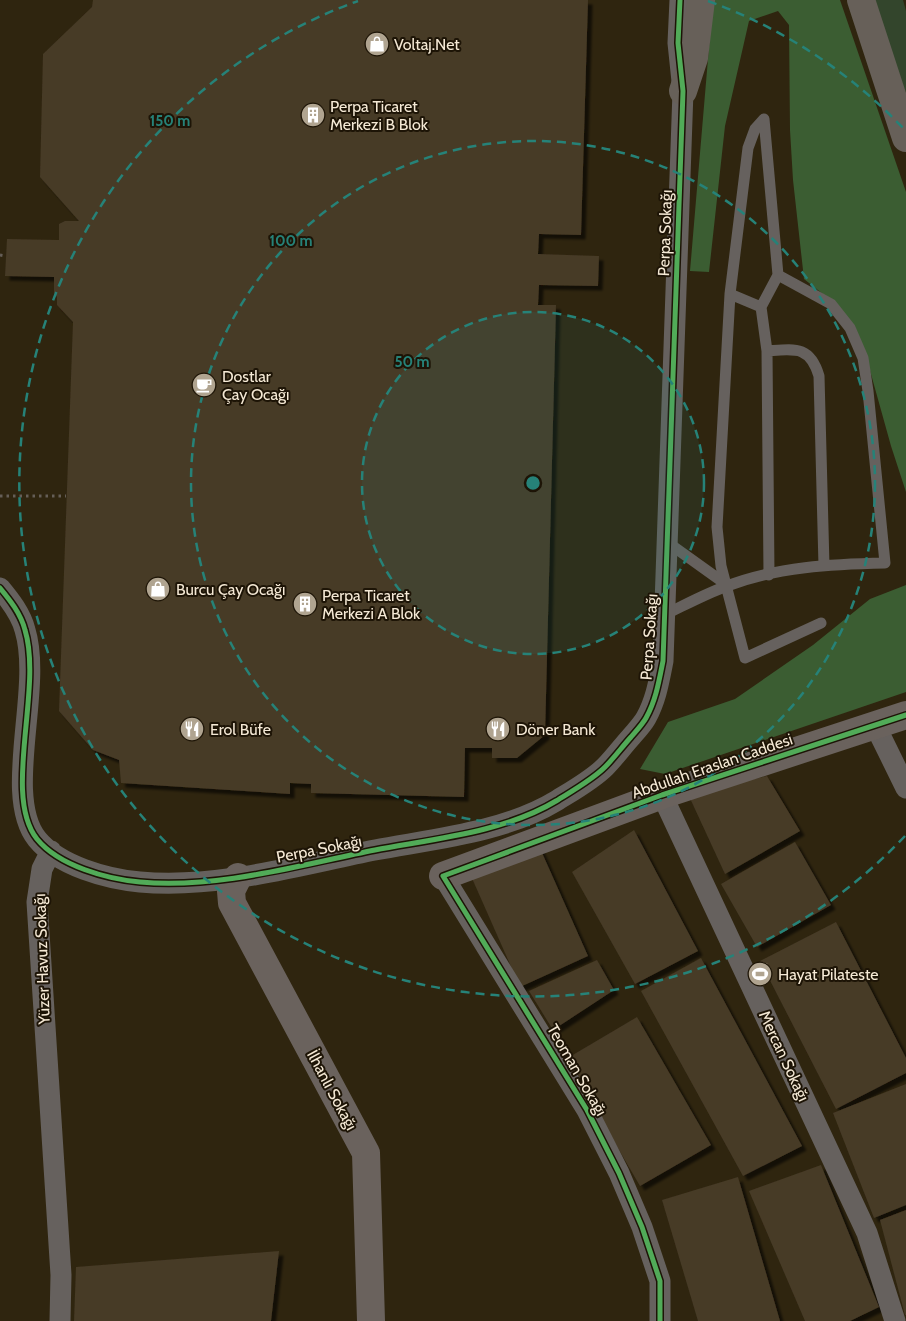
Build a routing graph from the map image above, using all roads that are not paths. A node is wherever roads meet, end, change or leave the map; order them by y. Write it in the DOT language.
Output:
graph roads {
  1 [pos="680,0"];
  2 [pos="701,0"];
  3 [pos="861,0"];
  4 [pos="683,91"];
  5 [pos="906,138"];
  6 [pos="778,275"];
  7 [pos="730,294"];
  8 [pos="761,307"];
  9 [pos="767,351"];
  10 [pos="667,542"];
  11 [pos="824,566"];
  12 [pos="769,575"];
  13 [pos="727,585"];
  14 [pos="0,588"];
  15 [pos="664,615"];
  16 [pos="821,623"];
  17 [pos="906,715"];
  18 [pos="874,725"];
  19 [pos="906,788"];
  20 [pos="662,795"];
  21 [pos="51,851"];
  22 [pos="443,876"];
  23 [pos="238,877"];
  24 [pos="60,1321"];
  25 [pos="371,1321"];
  26 [pos="660,1321"];
  27 [pos="895,1321"];
  1 -- 4 [label="street, Perpa Sokağı"];
  2 -- 4 [label="main road"];
  3 -- 5 [label="main road"];
  4 -- 10 [label="street, Perpa Sokağı"];
  6 -- 7 [label="lane"];
  6 -- 8 [label="lane"];
  6 -- 11 [label="lane"];
  7 -- 8 [label="lane"];
  7 -- 13 [label="lane"];
  8 -- 9 [label="lane"];
  9 -- 11 [label="lane"];
  9 -- 12 [label="lane"];
  10 -- 13 [label="lane"];
  10 -- 15 [label="street, Perpa Sokağı"];
  11 -- 12 [label="lane"];
  12 -- 13 [label="lane"];
  13 -- 15 [label="lane"];
  13 -- 16 [label="lane"];
  14 -- 21 [label="street"];
  15 -- 23 [label="street, Perpa Sokağı"];
  17 -- 18 [label="street, Abdullah Eraslan Caddesi"];
  18 -- 19 [label="street"];
  18 -- 20 [label="street, Abdullah Eraslan Caddesi"];
  20 -- 22 [label="street, Abdullah Eraslan Caddesi"];
  20 -- 27 [label="street, Mercan Sokağı"];
  21 -- 23 [label="street, Perpa Sokağı"];
  21 -- 24 [label="street, Yüzer Havuz Sokağı"];
  22 -- 26 [label="street, Teoman Sokağı"];
  23 -- 25 [label="street, İlhanlı Sokağı"];
}
